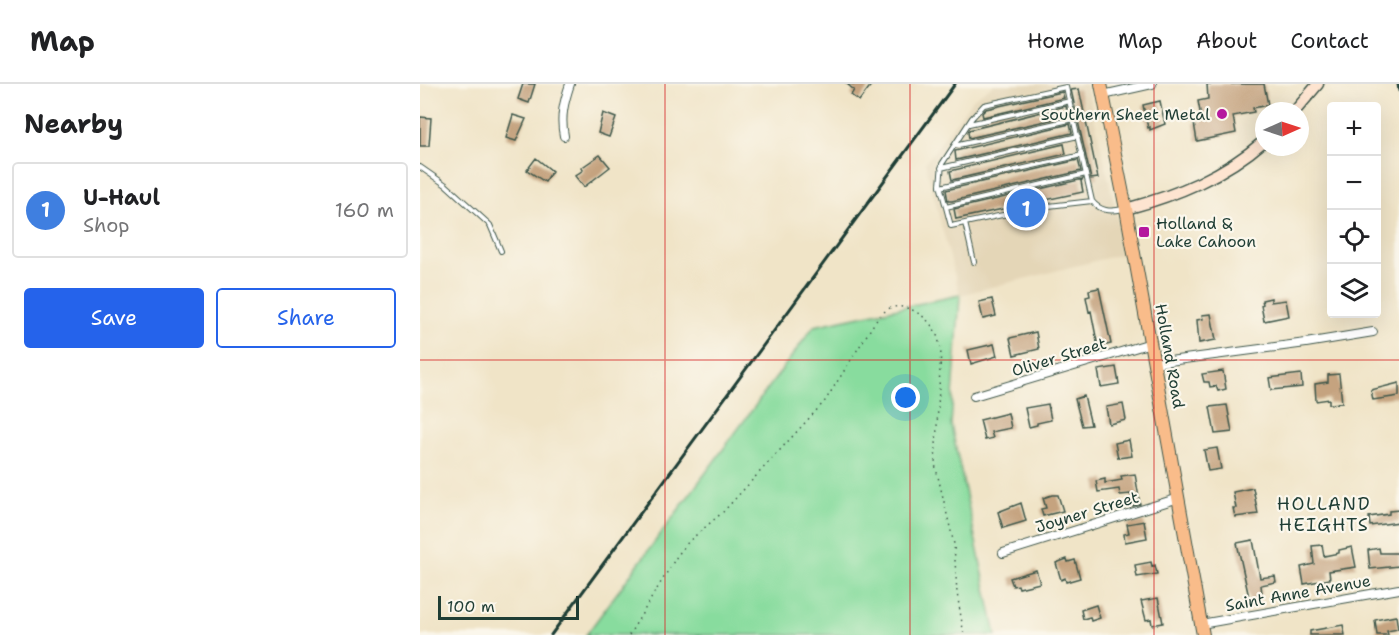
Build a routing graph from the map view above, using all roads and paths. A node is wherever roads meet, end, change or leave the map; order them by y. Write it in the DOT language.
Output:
graph roads {
  1 [pos="570,84"];
  2 [pos="1152,84"];
  3 [pos="1318,84"];
  4 [pos="1108,89"];
  5 [pos="1070,102"];
  6 [pos="1303,102"];
  7 [pos="1074,119"];
  8 [pos="968,124"];
  9 [pos="564,136"];
  10 [pos="1078,136"];
  11 [pos="953,146"];
  12 [pos="1255,148"];
  13 [pos="1082,154"];
  14 [pos="420,167"];
  15 [pos="941,168"];
  16 [pos="1086,174"];
  17 [pos="940,187"];
  18 [pos="1092,201"];
  19 [pos="946,207"];
  20 [pos="1126,208"];
  21 [pos="965,223"];
  22 [pos="501,251"];
  23 [pos="974,262"];
  24 [pos="1373,332"];
  25 [pos="1151,343"];
  26 [pos="1154,363"];
  27 [pos="974,396"];
  28 [pos="1179,498"];
  29 [pos="1003,553"];
  30 [pos="1399,589"];
  31 [pos="1202,629"];
  32 [pos="629,635"];
  33 [pos="964,635"];
  1 -- 9 [label="street"];
  2 -- 4 [label="street"];
  3 -- 6 [label="street"];
  4 -- 20 [label="main road, Holland Road"];
  5 -- 7 [label="lane"];
  5 -- 8 [label="lane"];
  5 -- 8 [label="lane"];
  7 -- 10 [label="lane"];
  7 -- 11 [label="lane"];
  8 -- 11 [label="lane"];
  10 -- 13 [label="lane"];
  10 -- 15 [label="lane"];
  11 -- 15 [label="lane"];
  12 -- 20 [label="street"];
  13 -- 16 [label="lane"];
  13 -- 17 [label="lane"];
  14 -- 22 [label="lane"];
  15 -- 17 [label="lane"];
  16 -- 18 [label="lane"];
  16 -- 19 [label="lane"];
  17 -- 19 [label="lane"];
  18 -- 20 [label="lane"];
  18 -- 21 [label="lane"];
  19 -- 21 [label="lane"];
  20 -- 25 [label="main road, Holland Road"];
  21 -- 23 [label="lane"];
  24 -- 26 [label="street"];
  25 -- 26 [label="main road, Holland Road"];
  25 -- 27 [label="street, Oliver Street"];
  26 -- 28 [label="main road, Holland Road"];
  28 -- 29 [label="street, Joyner Street"];
  28 -- 31 [label="main road, Holland Road"];
  30 -- 31 [label="street, Saint Anne Avenue"];
  32 -- 33 [label="path"];
}
